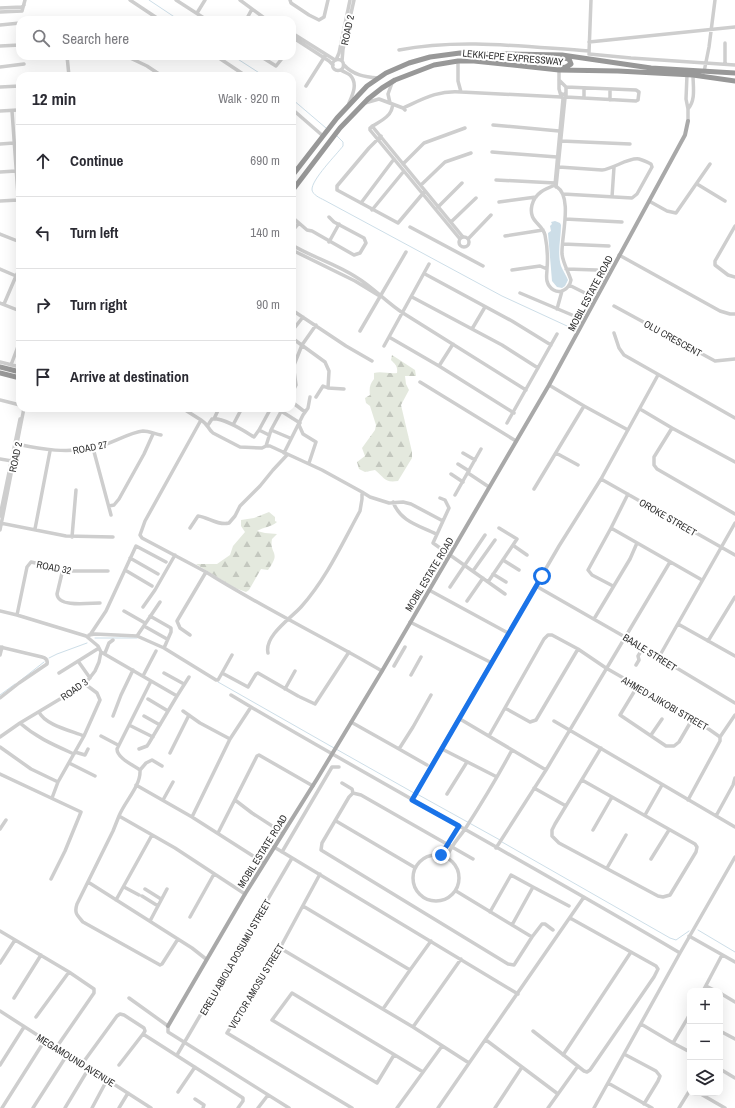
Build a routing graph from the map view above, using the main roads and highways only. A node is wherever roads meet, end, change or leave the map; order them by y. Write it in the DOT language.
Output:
graph roads {
  1 [pos="540,55"];
  2 [pos="501,64"];
  3 [pos="735,74"];
  4 [pos="714,75"];
  5 [pos="735,80"];
  6 [pos="688,121"];
  7 [pos="296,171"];
  8 [pos="296,186"];
  9 [pos="0,367"];
  10 [pos="16,371"];
  11 [pos="0,373"];
  12 [pos="16,377"];
  13 [pos="168,1026"];
  1 -- 2 [label="highway"];
  1 -- 4 [label="highway, LEKKI-EPE EXPRESSWAY"];
  1 -- 7 [label="highway, LEKKI-EPE EXPRESSWAY"];
  2 -- 4 [label="highway, LEKKI-EPE EXPRESSWAY"];
  2 -- 8 [label="highway, LEKKI-EPE EXPRESSWAY"];
  3 -- 4 [label="highway"];
  4 -- 5 [label="highway"];
  6 -- 13 [label="main road, MOBIL ESTATE ROAD"];
  9 -- 10 [label="highway"];
  11 -- 12 [label="highway"];
}
